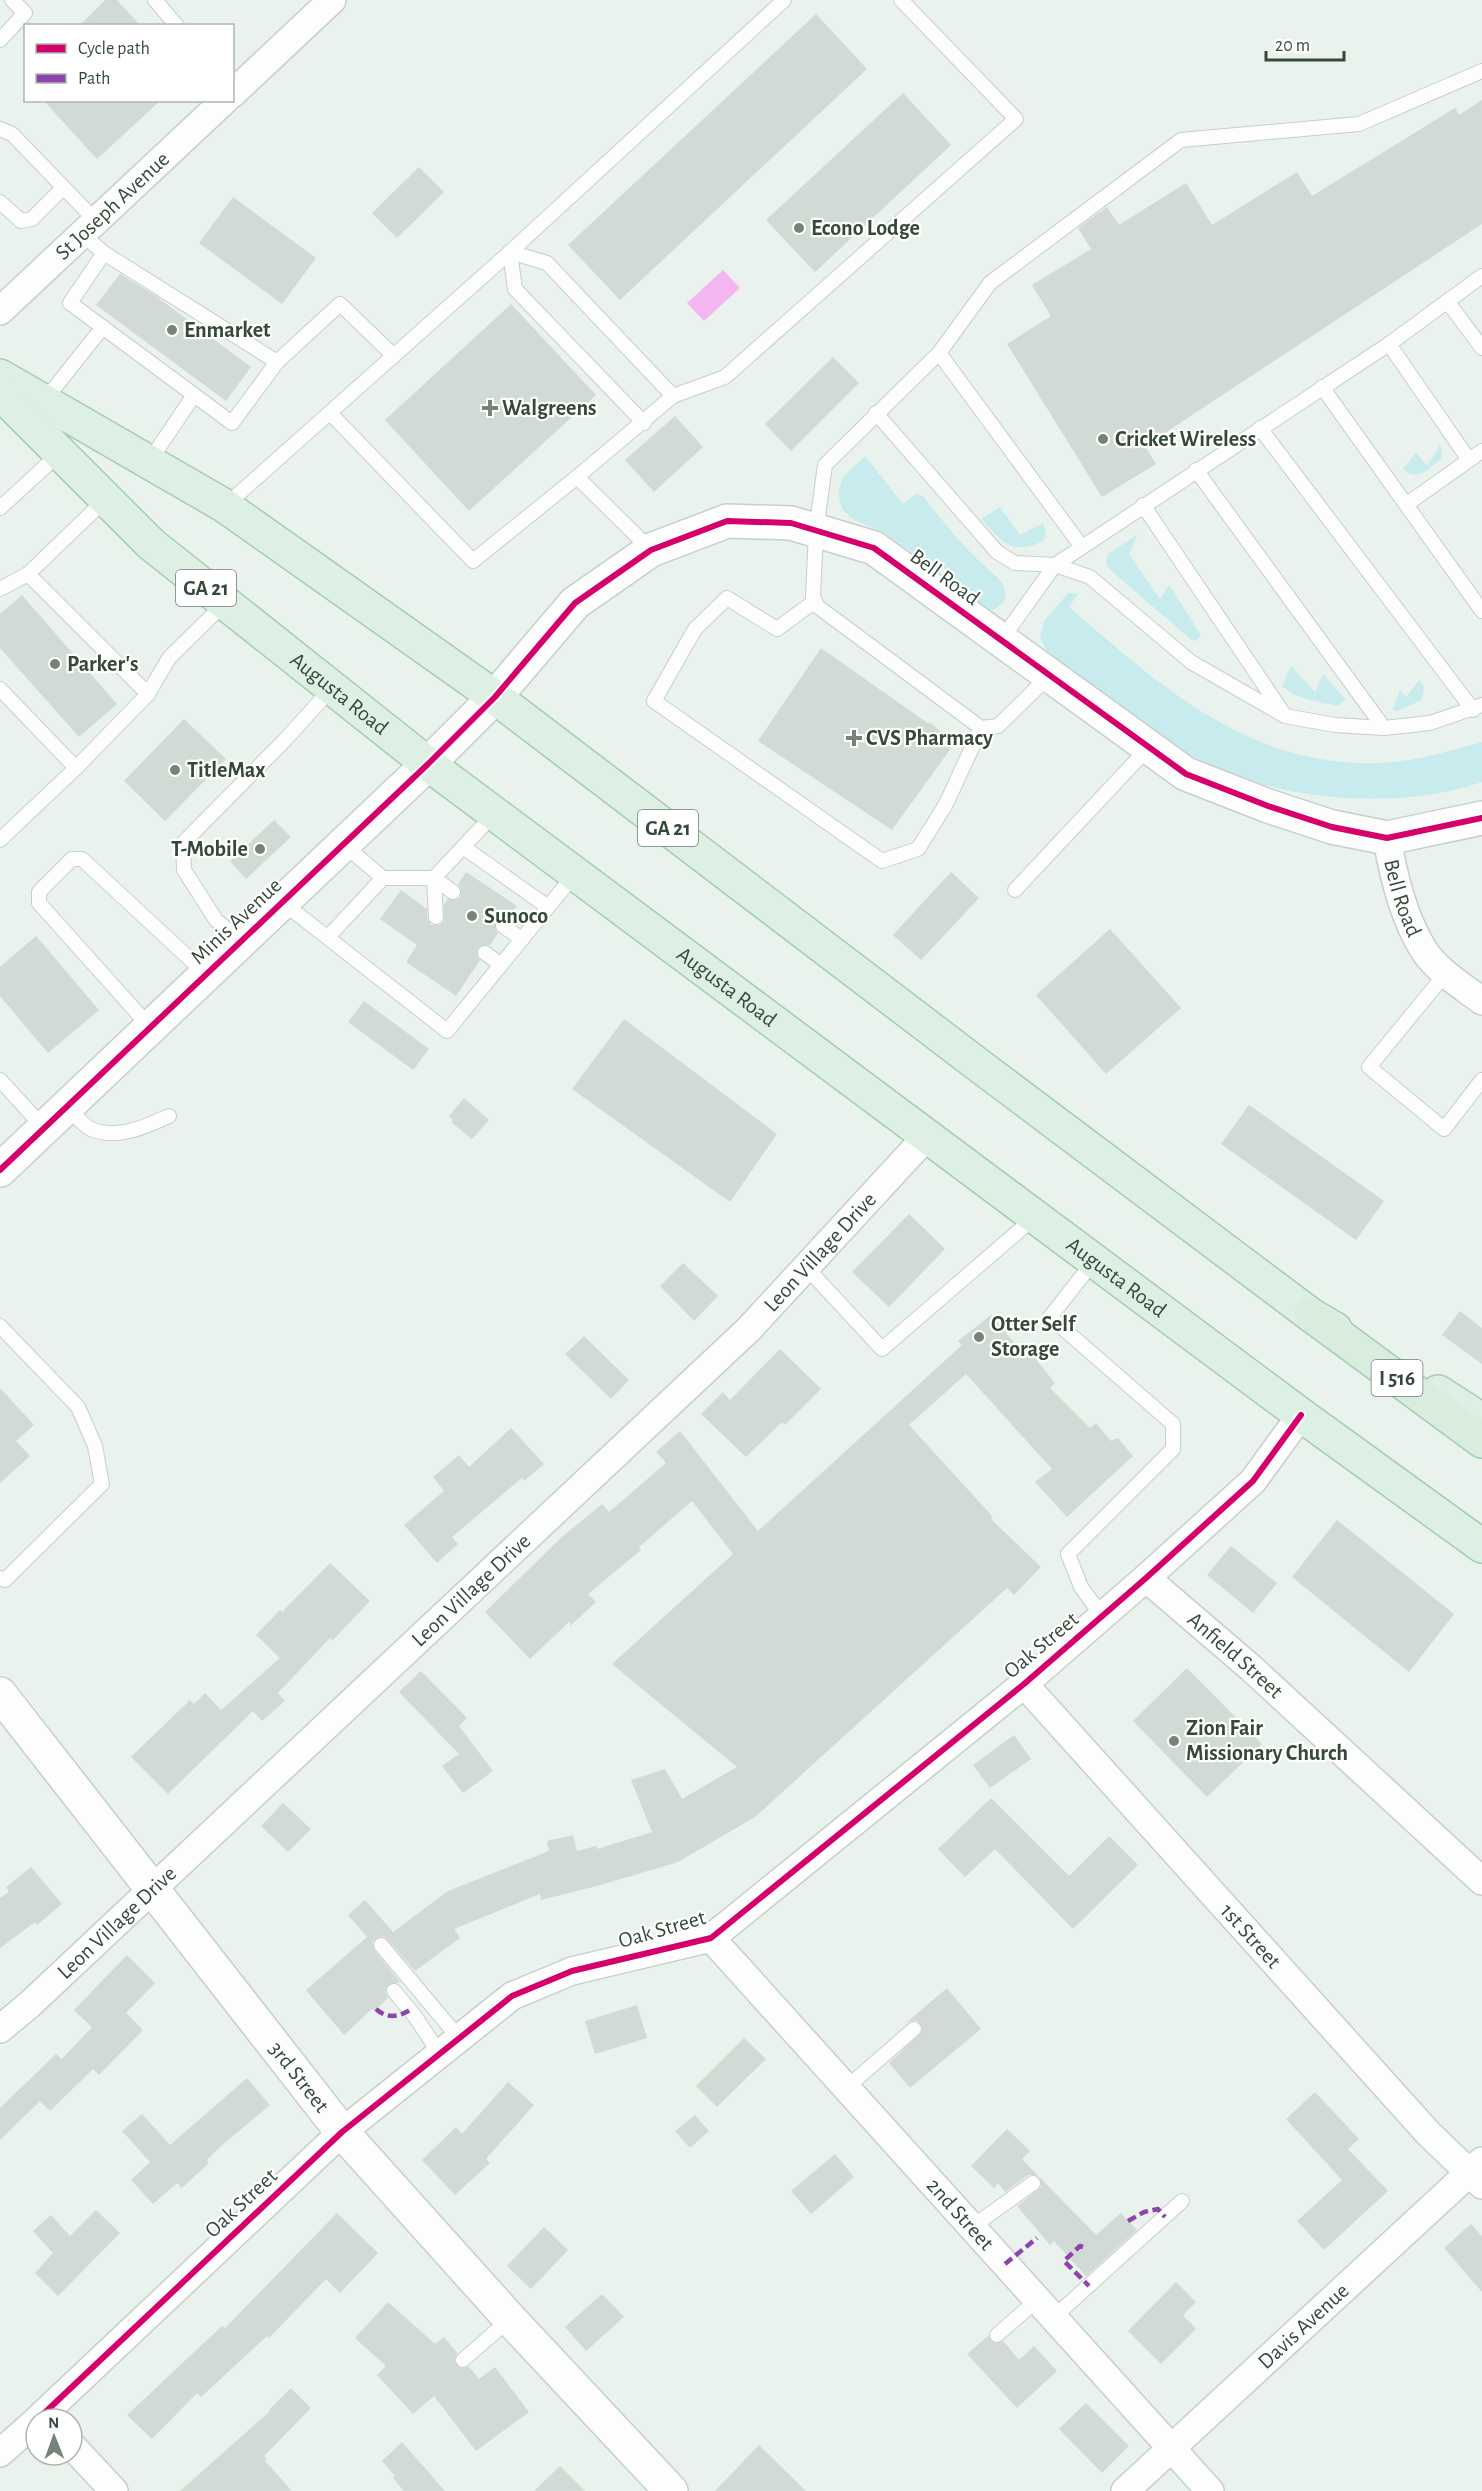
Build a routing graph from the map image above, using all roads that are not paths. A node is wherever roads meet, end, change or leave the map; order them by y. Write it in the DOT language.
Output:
graph roads {
  1 [pos="12,0"];
  2 [pos="155,0"];
  3 [pos="332,0"];
  4 [pos="784,0"];
  5 [pos="901,0"];
  6 [pos="175,24"];
  7 [pos="0,40"];
  8 [pos="1482,71"];
  9 [pos="234,90"];
  10 [pos="221,102"];
  11 [pos="0,129"];
  12 [pos="63,188"];
  13 [pos="0,202"];
  14 [pos="89,228"];
  15 [pos="510,252"];
  16 [pos="104,253"];
  17 [pos="1482,276"];
  18 [pos="1447,301"];
  19 [pos="0,311"];
  20 [pos="103,327"];
  21 [pos="1389,344"];
  22 [pos="1482,348"];
  23 [pos="939,353"];
  24 [pos="394,356"];
  25 [pos="277,362"];
  26 [pos="0,376"];
  27 [pos="1322,387"];
  28 [pos="0,393"];
  29 [pos="194,395"];
  30 [pos="673,396"];
  31 [pos="44,401"];
  32 [pos="330,412"];
  33 [pos="876,413"];
  34 [pos="644,423"];
  35 [pos="1260,428"];
  36 [pos="1482,451"];
  37 [pos="60,453"];
  38 [pos="1469,460"];
  39 [pos="149,462"];
  40 [pos="1196,470"];
  41 [pos="577,477"];
  42 [pos="106,500"];
  43 [pos="1407,504"];
  44 [pos="225,506"];
  45 [pos="1143,506"];
  46 [pos="0,508"];
  47 [pos="816,531"];
  48 [pos="1082,547"];
  49 [pos="651,550"];
  50 [pos="1055,565"];
  51 [pos="28,574"];
  52 [pos="0,589"];
  53 [pos="815,602"];
  54 [pos="225,603"];
  55 [pos="1482,611"];
  56 [pos="1001,640"];
  57 [pos="1050,675"];
  58 [pos="332,688"];
  59 [pos="0,689"];
  60 [pos="148,694"];
  61 [pos="495,697"];
  62 [pos="1478,707"];
  63 [pos="1285,716"];
  64 [pos="1384,728"];
  65 [pos="981,729"];
  66 [pos="1149,747"];
  67 [pos="428,764"];
  68 [pos="76,768"];
  69 [pos="494,814"];
  70 [pos="1482,818"];
  71 [pos="1388,838"];
  72 [pos="0,840"];
  73 [pos="343,844"];
  74 [pos="463,847"];
  75 [pos="575,874"];
  76 [pos="383,878"];
  77 [pos="434,878"];
  78 [pos="1015,890"];
  79 [pos="453,892"];
  80 [pos="282,902"];
  81 [pos="548,907"];
  82 [pos="436,917"];
  83 [pos="503,926"];
  84 [pos="328,937"];
  85 [pos="522,939"];
  86 [pos="241,940"];
  87 [pos="484,953"];
  88 [pos="501,965"];
  89 [pos="1446,973"];
  90 [pos="206,974"];
  91 [pos="1482,1001"];
  92 [pos="150,1027"];
  93 [pos="0,1080"];
  94 [pos="1482,1080"];
  95 [pos="168,1116"];
  96 [pos="55,1117"];
  97 [pos="927,1136"];
  98 [pos="0,1170"];
  99 [pos="1035,1216"];
  100 [pos="1094,1261"];
  101 [pos="806,1268"];
  102 [pos="1311,1315"];
  103 [pos="0,1326"];
  104 [pos="1301,1415"];
  105 [pos="1482,1420"];
  106 [pos="1482,1441"];
  107 [pos="1482,1546"];
  108 [pos="0,1578"];
  109 [pos="1146,1578"];
  110 [pos="1102,1616"];
  111 [pos="1024,1684"];
  112 [pos="0,1694"];
  113 [pos="1482,1881"];
  114 [pos="152,1888"];
  115 [pos="711,1938"];
  116 [pos="381,1945"];
  117 [pos="394,1991"];
  118 [pos="914,2029"];
  119 [pos="0,2030"];
  120 [pos="450,2046"];
  121 [pos="846,2088"];
  122 [pos="342,2132"];
  123 [pos="1478,2172"];
  124 [pos="1033,2183"];
  125 [pos="1182,2201"];
  126 [pos="972,2228"];
  127 [pos="1045,2309"];
  128 [pos="510,2319"];
  129 [pos="997,2335"];
  130 [pos="463,2360"];
  131 [pos="54,2407"];
  132 [pos="24,2433"];
  133 [pos="1170,2447"];
  134 [pos="0,2453"];
  135 [pos="84,2459"];
  136 [pos="114,2491"];
  137 [pos="671,2491"];
  138 [pos="1125,2491"];
  139 [pos="1210,2491"];
  1 -- 7 [label="lane"];
  2 -- 6 [label="lane"];
  3 -- 9 [label="street, St Joseph Avenue"];
  4 -- 15 [label="lane"];
  5 -- 30 [label="lane"];
  8 -- 23 [label="lane"];
  10 -- 14 [label="street, St Joseph Avenue"];
  11 -- 12 [label="lane"];
  12 -- 13 [label="lane"];
  12 -- 14 [label="lane"];
  14 -- 16 [label="lane"];
  14 -- 19 [label="street, St Joseph Avenue"];
  15 -- 24 [label="lane"];
  15 -- 30 [label="lane"];
  15 -- 34 [label="lane"];
  16 -- 20 [label="lane"];
  16 -- 25 [label="lane"];
  17 -- 18 [label="lane"];
  18 -- 21 [label="lane"];
  18 -- 22 [label="lane"];
  20 -- 29 [label="lane"];
  20 -- 31 [label="lane"];
  21 -- 27 [label="lane"];
  21 -- 38 [label="lane"];
  23 -- 33 [label="lane"];
  23 -- 48 [label="lane"];
  24 -- 25 [label="lane"];
  24 -- 32 [label="lane"];
  25 -- 29 [label="lane"];
  26 -- 31 [label="highway, GA 21"];
  27 -- 35 [label="lane"];
  27 -- 43 [label="lane"];
  28 -- 37 [label="highway, Augusta Road / GA 21"];
  29 -- 39 [label="lane"];
  30 -- 34 [label="lane"];
  31 -- 39 [label="highway, GA 21"];
  32 -- 41 [label="lane"];
  32 -- 44 [label="lane"];
  33 -- 47 [label="lane"];
  33 -- 50 [label="lane"];
  34 -- 41 [label="lane"];
  35 -- 40 [label="lane"];
  35 -- 62 [label="lane"];
  36 -- 38 [label="lane"];
  37 -- 42 [label="highway, Augusta Road / GA 21"];
  37 -- 46 [label="lane"];
  38 -- 43 [label="lane"];
  39 -- 44 [label="highway, GA 21"];
  40 -- 45 [label="lane"];
  40 -- 64 [label="lane"];
  41 -- 49 [label="lane"];
  42 -- 51 [label="lane"];
  42 -- 54 [label="highway, Augusta Road / GA 21"];
  43 -- 55 [label="lane"];
  44 -- 61 [label="highway, GA 21"];
  45 -- 48 [label="lane"];
  45 -- 63 [label="lane"];
  47 -- 49 [label="street, Bell Road"];
  47 -- 53 [label="lane"];
  47 -- 56 [label="street, Bell Road"];
  48 -- 50 [label="lane"];
  49 -- 61 [label="street, Bell Road"];
  50 -- 56 [label="lane"];
  50 -- 63 [label="lane"];
  51 -- 52 [label="lane"];
  51 -- 60 [label="lane"];
  53 -- 65 [label="lane"];
  53 -- 65 [label="lane"];
  54 -- 58 [label="highway, Augusta Road / GA 21"];
  54 -- 60 [label="lane"];
  56 -- 57 [label="street, Bell Road"];
  57 -- 65 [label="lane"];
  57 -- 66 [label="street, Bell Road"];
  58 -- 67 [label="highway, Augusta Road / GA 21"];
  58 -- 86 [label="lane"];
  59 -- 68 [label="lane"];
  60 -- 68 [label="lane"];
  61 -- 67 [label="street, Minis Avenue"];
  61 -- 102 [label="highway, GA 21"];
  62 -- 64 [label="lane"];
  63 -- 64 [label="lane"];
  66 -- 71 [label="street, Bell Road"];
  66 -- 78 [label="lane"];
  67 -- 69 [label="highway, Augusta Road / GA 21"];
  67 -- 73 [label="street, Minis Avenue"];
  68 -- 72 [label="lane"];
  69 -- 74 [label="lane"];
  69 -- 75 [label="highway, Augusta Road / GA 21"];
  70 -- 71 [label="street"];
  71 -- 89 [label="street, Bell Road"];
  73 -- 76 [label="lane"];
  73 -- 80 [label="street, Minis Avenue"];
  74 -- 77 [label="lane"];
  74 -- 81 [label="lane"];
  75 -- 81 [label="lane"];
  75 -- 97 [label="highway, Augusta Road / GA 21"];
  76 -- 77 [label="lane"];
  76 -- 84 [label="lane"];
  77 -- 79 [label="lane"];
  77 -- 82 [label="lane"];
  80 -- 84 [label="lane"];
  80 -- 86 [label="street, Minis Avenue"];
  81 -- 85 [label="lane"];
  83 -- 85 [label="lane"];
  84 -- 88 [label="lane"];
  85 -- 88 [label="lane"];
  86 -- 90 [label="street, Minis Avenue"];
  87 -- 88 [label="lane"];
  89 -- 91 [label="street, Bell Road"];
  89 -- 94 [label="lane"];
  90 -- 92 [label="street, Minis Avenue"];
  90 -- 92 [label="lane"];
  92 -- 96 [label="street, Minis Avenue"];
  93 -- 96 [label="lane"];
  95 -- 96 [label="lane"];
  96 -- 98 [label="street, Minis Avenue"];
  97 -- 99 [label="highway, Augusta Road / GA 21"];
  97 -- 101 [label="street, Leon Village Drive"];
  99 -- 100 [label="highway, Augusta Road / GA 21"];
  99 -- 101 [label="lane"];
  100 -- 104 [label="highway, Augusta Road / GA 21"];
  100 -- 110 [label="lane"];
  101 -- 114 [label="street, Leon Village Drive"];
  102 -- 105 [label="highway"];
  102 -- 106 [label="highway, I 516"];
  103 -- 108 [label="lane"];
  104 -- 107 [label="highway, Augusta Road / GA 21"];
  104 -- 109 [label="street, Oak Street"];
  109 -- 110 [label="street, Oak Street"];
  109 -- 113 [label="street, Anfield Street"];
  110 -- 111 [label="street, Oak Street"];
  111 -- 115 [label="street, Oak Street"];
  111 -- 123 [label="street, 1st Street"];
  112 -- 114 [label="street, 3rd Street"];
  114 -- 119 [label="street, Leon Village Drive"];
  114 -- 122 [label="street, 3rd Street"];
  115 -- 120 [label="street, Oak Street"];
  115 -- 121 [label="street, 2nd Street"];
  116 -- 120 [label="lane"];
  117 -- 120 [label="lane"];
  118 -- 121 [label="lane"];
  120 -- 122 [label="street, Oak Street"];
  121 -- 126 [label="street, 2nd Street"];
  122 -- 128 [label="street, 3rd Street"];
  122 -- 131 [label="street, Oak Street"];
  123 -- 133 [label="street, Davis Avenue"];
  124 -- 126 [label="lane"];
  125 -- 127 [label="lane"];
  126 -- 127 [label="street, 2nd Street"];
  127 -- 129 [label="lane"];
  127 -- 133 [label="street, 2nd Street"];
  128 -- 130 [label="lane"];
  128 -- 137 [label="street, 3rd Street"];
  132 -- 134 [label="street, Oak Street"];
  133 -- 138 [label="street, Davis Avenue"];
  133 -- 139 [label="street, 2nd Street"];
  135 -- 136 [label="street"];
}
